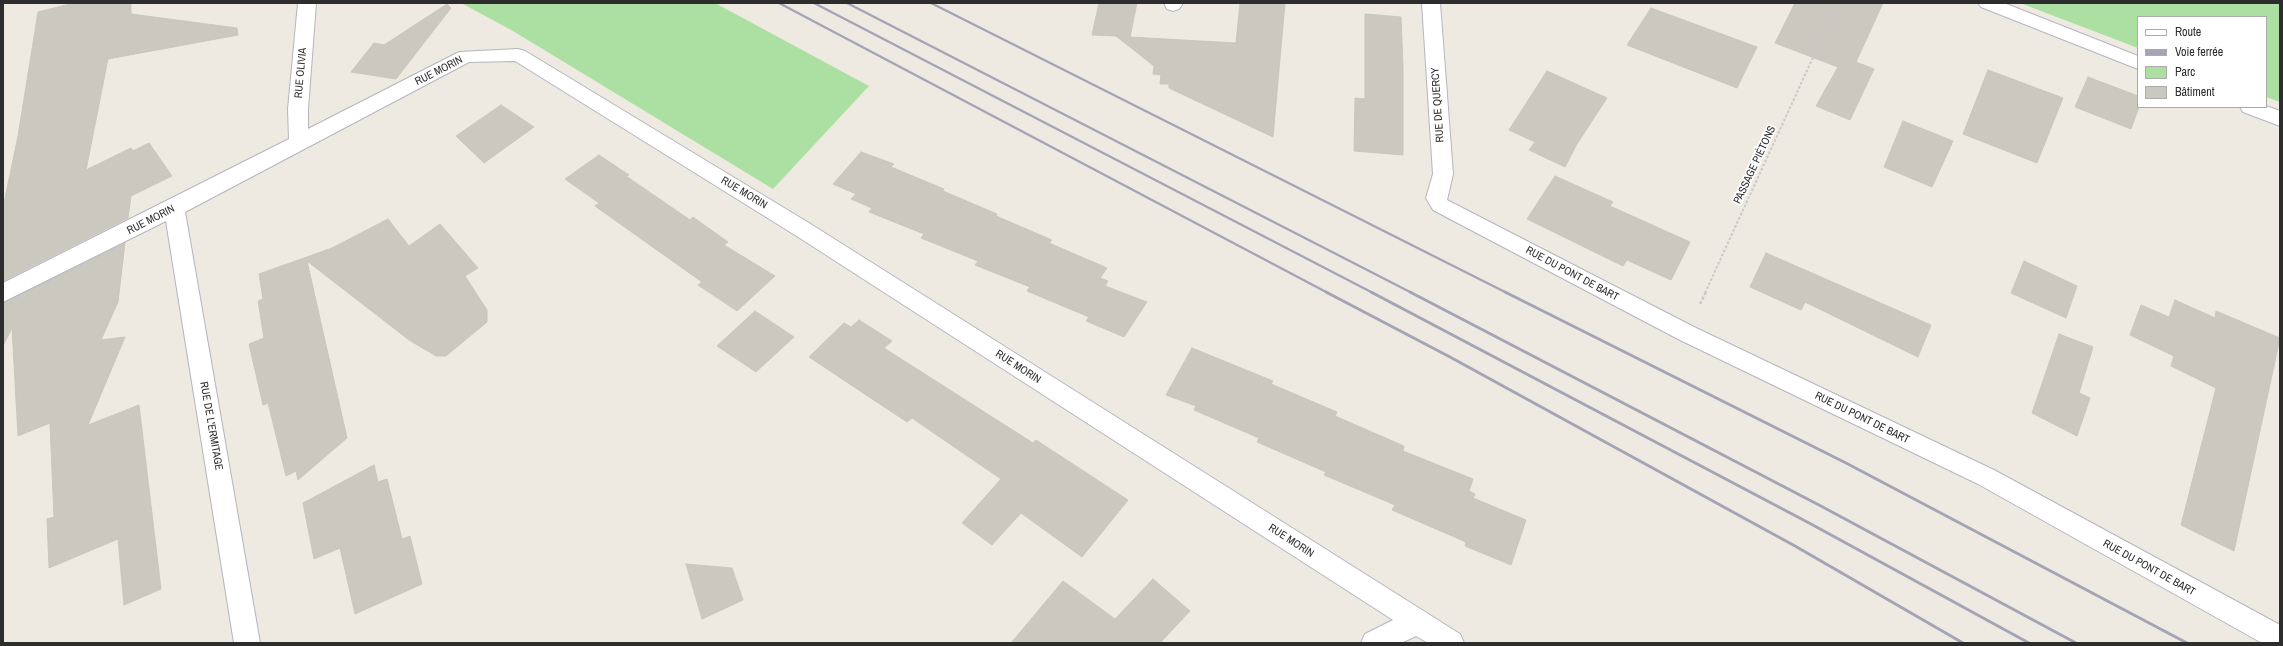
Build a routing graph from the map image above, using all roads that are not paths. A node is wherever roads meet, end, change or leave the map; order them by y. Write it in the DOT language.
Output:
graph roads {
  1 [pos="307,3"];
  2 [pos="1431,3"];
  3 [pos="1987,3"];
  4 [pos="2137,63"];
  5 [pos="2252,108"];
  6 [pos="2280,119"];
  7 [pos="299,143"];
  8 [pos="1440,205"];
  9 [pos="174,208"];
  10 [pos="3,293"];
  11 [pos="1417,622"];
  12 [pos="2280,639"];
  13 [pos="248,643"];
  14 [pos="1374,643"];
  15 [pos="1451,643"];
  1 -- 7 [label="street, RUE OLIVIA"];
  2 -- 8 [label="street, RUE DE QUERCY"];
  3 -- 4 [label="street"];
  5 -- 6 [label="street"];
  7 -- 9 [label="street, RUE MORIN"];
  7 -- 11 [label="street, RUE MORIN"];
  8 -- 12 [label="street, RUE DU PONT DE BART"];
  9 -- 10 [label="street, RUE MORIN"];
  9 -- 13 [label="street, RUE DE L'ERMITAGE"];
  11 -- 14 [label="street"];
  11 -- 15 [label="street, RUE MORIN"];
}
